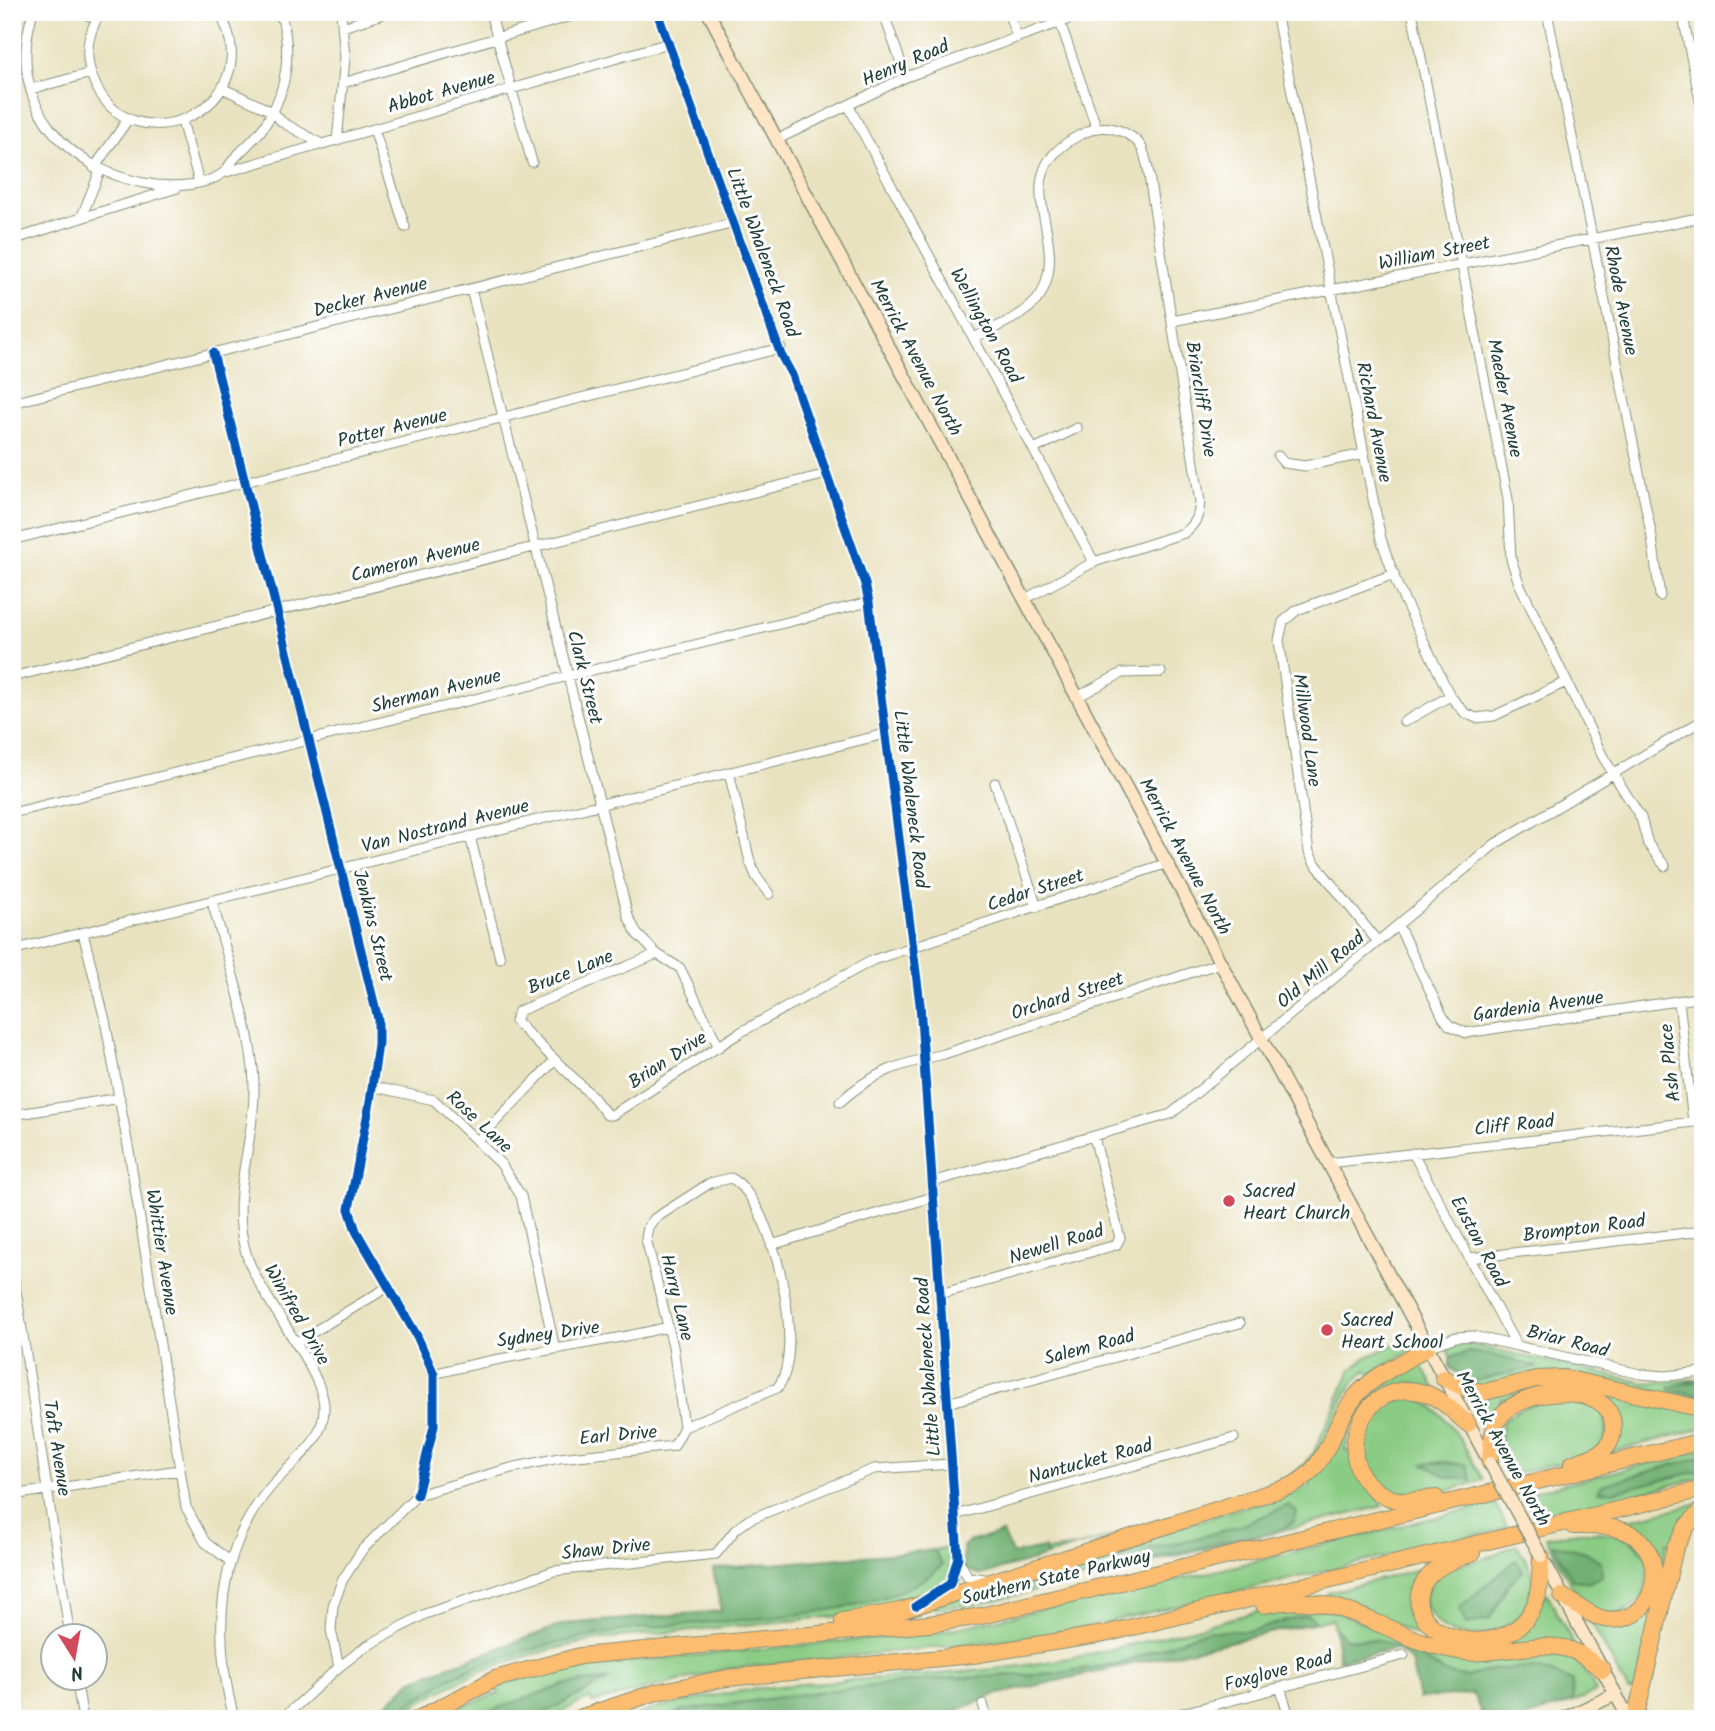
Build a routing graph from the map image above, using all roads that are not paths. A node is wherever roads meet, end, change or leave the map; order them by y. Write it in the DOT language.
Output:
graph roads {
  1 [pos="33,12"];
  2 [pos="82,12"];
  3 [pos="219,12"];
  4 [pos="280,12"];
  5 [pos="341,12"];
  6 [pos="389,12"];
  7 [pos="490,12"];
  8 [pos="585,12"];
  9 [pos="657,12"];
  10 [pos="708,12"];
  11 [pos="883,12"];
  12 [pos="1008,12"];
  13 [pos="1089,12"];
  14 [pos="1276,12"];
  15 [pos="1412,12"];
  16 [pos="1547,12"];
  17 [pos="1682,12"];
  18 [pos="98,16"];
  19 [pos="1060,22"];
  20 [pos="343,27"];
  21 [pos="1017,37"];
  22 [pos="498,38"];
  23 [pos="668,43"];
  24 [pos="91,74"];
  25 [pos="906,77"];
  26 [pos="343,83"];
  27 [pos="222,88"];
  28 [pos="31,89"];
  29 [pos="512,89"];
  30 [pos="848,105"];
  31 [pos="273,112"];
  32 [pos="1703,115"];
  33 [pos="129,118"];
  34 [pos="182,121"];
  35 [pos="1096,126"];
  36 [pos="374,129"];
  37 [pos="778,139"];
  38 [pos="337,141"];
  39 [pos="323,145"];
  40 [pos="532,162"];
  41 [pos="97,170"];
  42 [pos="223,173"];
  43 [pos="199,182"];
  44 [pos="178,187"];
  45 [pos="1703,217"];
  46 [pos="81,218"];
  47 [pos="735,223"];
  48 [pos="405,227"];
  49 [pos="1592,239"];
  50 [pos="12,240"];
  51 [pos="1462,265"];
  52 [pos="471,289"];
  53 [pos="1332,291"];
  54 [pos="1172,321"];
  55 [pos="974,338"];
  56 [pos="781,348"];
  57 [pos="213,353"];
  58 [pos="12,403"];
  59 [pos="503,418"];
  60 [pos="1077,428"];
  61 [pos="1034,449"];
  62 [pos="1364,454"];
  63 [pos="1278,456"];
  64 [pos="827,474"];
  65 [pos="245,482"];
  66 [pos="12,540"];
  67 [pos="535,547"];
  68 [pos="1094,562"];
  69 [pos="1394,574"];
  70 [pos="1660,596"];
  71 [pos="1025,599"];
  72 [pos="869,602"];
  73 [pos="278,611"];
  74 [pos="1161,672"];
  75 [pos="567,676"];
  76 [pos="12,677"];
  77 [pos="1566,682"];
  78 [pos="1079,696"];
  79 [pos="1450,696"];
  80 [pos="1703,720"];
  81 [pos="1404,722"];
  82 [pos="886,734"];
  83 [pos="310,740"];
  84 [pos="729,772"];
  85 [pos="1614,773"];
  86 [pos="995,783"];
  87 [pos="599,804"];
  88 [pos="12,813"];
  89 [pos="470,836"];
  90 [pos="1168,863"];
  91 [pos="1665,866"];
  92 [pos="341,869"];
  93 [pos="769,894"];
  94 [pos="212,901"];
  95 [pos="1037,907"];
  96 [pos="12,921"];
  97 [pos="1398,925"];
  98 [pos="83,933"];
  99 [pos="1378,942"];
  100 [pos="913,947"];
  101 [pos="16,949"];
  102 [pos="657,954"];
  103 [pos="500,958"];
  104 [pos="1220,963"];
  105 [pos="1703,997"];
  106 [pos="1679,1001"];
  107 [pos="1262,1041"];
  108 [pos="719,1046"];
  109 [pos="923,1059"];
  110 [pos="555,1060"];
  111 [pos="371,1086"];
  112 [pos="120,1098"];
  113 [pos="841,1102"];
  114 [pos="12,1115"];
  115 [pos="1698,1121"];
  116 [pos="1094,1137"];
  117 [pos="478,1140"];
  118 [pos="1413,1153"];
  119 [pos="1328,1163"];
  120 [pos="932,1182"];
  121 [pos="933,1197"];
  122 [pos="1703,1231"];
  123 [pos="771,1245"];
  124 [pos="1470,1258"];
  125 [pos="12,1265"];
  126 [pos="388,1287"];
  127 [pos="940,1294"];
  128 [pos="1240,1324"];
  129 [pos="668,1327"];
  130 [pos="295,1343"];
  131 [pos="1516,1345"];
  132 [pos="1427,1347"];
  133 [pos="555,1349"];
  134 [pos="1703,1372"];
  135 [pos="434,1374"];
  136 [pos="1443,1378"];
  137 [pos="947,1403"];
  138 [pos="1703,1409"];
  139 [pos="1468,1424"];
  140 [pos="684,1427"];
  141 [pos="1234,1438"];
  142 [pos="1703,1441"];
  143 [pos="1490,1463"];
  144 [pos="951,1464"];
  145 [pos="179,1470"];
  146 [pos="1523,1485"];
  147 [pos="1703,1489"];
  148 [pos="47,1490"];
  149 [pos="12,1495"];
  150 [pos="417,1495"];
  151 [pos="1483,1495"];
  152 [pos="1703,1509"];
  153 [pos="955,1515"];
  154 [pos="1550,1525"];
  155 [pos="1508,1536"];
  156 [pos="1541,1556"];
  157 [pos="958,1557"];
  158 [pos="231,1562"];
  159 [pos="1016,1575"];
  160 [pos="1563,1596"];
  161 [pos="916,1606"];
  162 [pos="68,1622"];
  163 [pos="1104,1634"];
  164 [pos="699,1645"];
  165 [pos="1404,1655"];
  166 [pos="339,1667"];
  167 [pos="1603,1670"];
  168 [pos="1280,1687"];
  169 [pos="78,1692"];
  170 [pos="1616,1694"];
  171 [pos="983,1704"];
  172 [pos="83,1719"];
  173 [pos="234,1719"];
  174 [pos="282,1719"];
  175 [pos="418,1719"];
  176 [pos="576,1719"];
  177 [pos="987,1719"];
  178 [pos="1160,1719"];
  179 [pos="1290,1719"];
  180 [pos="1563,1719"];
  181 [pos="1629,1719"];
  182 [pos="1635,1719"];
  1 -- 28 [label="street"];
  2 -- 18 [label="street"];
  3 -- 27 [label="street"];
  4 -- 31 [label="street"];
  5 -- 20 [label="street"];
  6 -- 20 [label="street"];
  7 -- 22 [label="street"];
  8 -- 22 [label="street"];
  9 -- 23 [label="street, Little Whaleneck Road"];
  10 -- 37 [label="main road, Merrick Avenue North"];
  11 -- 25 [label="street"];
  12 -- 21 [label="street"];
  13 -- 19 [label="street, Henry Road"];
  14 -- 53 [label="street, Richard Avenue"];
  15 -- 51 [label="street, Maeder Avenue"];
  16 -- 49 [label="street, Rhode Avenue"];
  17 -- 32 [label="street"];
  18 -- 24 [label="street"];
  19 -- 21 [label="street, Henry Road"];
  19 -- 35 [label="street"];
  20 -- 26 [label="street"];
  21 -- 25 [label="street, Henry Road"];
  22 -- 26 [label="street"];
  22 -- 29 [label="street"];
  23 -- 29 [label="street, Abbot Avenue"];
  23 -- 47 [label="street, Little Whaleneck Road"];
  24 -- 28 [label="street"];
  24 -- 33 [label="street"];
  25 -- 30 [label="street, Henry Road"];
  26 -- 38 [label="street"];
  27 -- 31 [label="street"];
  27 -- 34 [label="street"];
  28 -- 41 [label="street"];
  29 -- 36 [label="street, Abbot Avenue"];
  29 -- 40 [label="street"];
  30 -- 37 [label="street, Henry Road"];
  30 -- 55 [label="street, Wellington Road"];
  31 -- 39 [label="street"];
  31 -- 42 [label="street"];
  33 -- 34 [label="street"];
  33 -- 41 [label="street"];
  34 -- 43 [label="street"];
  35 -- 54 [label="street, Briarcliff Drive"];
  35 -- 55 [label="street"];
  36 -- 38 [label="street, Abbot Avenue"];
  36 -- 48 [label="street"];
  37 -- 71 [label="main road, Merrick Avenue North"];
  38 -- 39 [label="street, Abbot Avenue"];
  39 -- 42 [label="street, Abbot Avenue"];
  41 -- 44 [label="street"];
  41 -- 46 [label="street"];
  42 -- 43 [label="street, Abbot Avenue"];
  43 -- 44 [label="street, Abbot Avenue"];
  44 -- 46 [label="street"];
  45 -- 49 [label="street, William Street"];
  46 -- 50 [label="street"];
  47 -- 52 [label="street, Decker Avenue"];
  47 -- 56 [label="street, Little Whaleneck Road"];
  49 -- 51 [label="street, William Street"];
  49 -- 70 [label="street, Rhode Avenue"];
  51 -- 53 [label="street, William Street"];
  51 -- 77 [label="street, Maeder Avenue"];
  52 -- 57 [label="street, Decker Avenue"];
  52 -- 59 [label="street, Clark Street"];
  53 -- 54 [label="street, William Street"];
  53 -- 62 [label="street, Richard Avenue"];
  54 -- 68 [label="street, Briarcliff Drive"];
  55 -- 61 [label="street, Wellington Road"];
  56 -- 59 [label="street, Potter Avenue"];
  56 -- 64 [label="street, Little Whaleneck Road"];
  57 -- 58 [label="street, Decker Avenue"];
  57 -- 65 [label="street, Jenkins Street"];
  59 -- 65 [label="street, Potter Avenue"];
  59 -- 67 [label="street, Clark Street"];
  60 -- 61 [label="street"];
  61 -- 68 [label="street, Wellington Road"];
  62 -- 63 [label="street"];
  62 -- 69 [label="street, Richard Avenue"];
  64 -- 67 [label="street, Cameron Avenue"];
  64 -- 72 [label="street, Little Whaleneck Road"];
  65 -- 66 [label="street, Potter Avenue"];
  65 -- 73 [label="street, Jenkins Street"];
  67 -- 73 [label="street, Cameron Avenue"];
  67 -- 75 [label="street, Clark Street"];
  68 -- 71 [label="street, Briarcliff Drive"];
  69 -- 79 [label="street, Richard Avenue"];
  69 -- 99 [label="street, Millwood Lane"];
  71 -- 78 [label="main road, Merrick Avenue North"];
  72 -- 75 [label="street, Sherman Avenue"];
  72 -- 82 [label="street, Little Whaleneck Road"];
  73 -- 76 [label="street, Cameron Avenue"];
  73 -- 83 [label="street, Jenkins Street"];
  74 -- 78 [label="street"];
  75 -- 83 [label="street, Sherman Avenue"];
  75 -- 87 [label="street, Clark Street"];
  77 -- 79 [label="street"];
  77 -- 85 [label="street, Maeder Avenue"];
  78 -- 90 [label="main road, Merrick Avenue North"];
  79 -- 81 [label="street"];
  80 -- 85 [label="street, Old Mill Road"];
  82 -- 84 [label="street, Van Nostrand Avenue"];
  82 -- 100 [label="street, Little Whaleneck Road"];
  83 -- 88 [label="street, Sherman Avenue"];
  83 -- 92 [label="street, Jenkins Street"];
  84 -- 87 [label="street, Van Nostrand Avenue"];
  84 -- 93 [label="street"];
  85 -- 91 [label="street, Maeder Avenue"];
  85 -- 97 [label="street, Old Mill Road"];
  86 -- 95 [label="street"];
  87 -- 89 [label="street, Van Nostrand Avenue"];
  87 -- 102 [label="street, Clark Street"];
  89 -- 92 [label="street, Van Nostrand Avenue"];
  89 -- 103 [label="street"];
  90 -- 95 [label="street, Cedar Street"];
  90 -- 104 [label="main road, Merrick Avenue North"];
  92 -- 94 [label="street, Van Nostrand Avenue"];
  92 -- 111 [label="street, Jenkins Street"];
  94 -- 98 [label="street, Van Nostrand Avenue"];
  94 -- 130 [label="street, Winifred Drive"];
  95 -- 100 [label="street, Cedar Street"];
  96 -- 101 [label="street"];
  97 -- 99 [label="street, Old Mill Road"];
  97 -- 106 [label="street, Gardenia Avenue"];
  98 -- 101 [label="street, Van Nostrand Avenue"];
  98 -- 112 [label="street, Whittier Avenue"];
  99 -- 107 [label="street, Old Mill Road"];
  100 -- 108 [label="street, Brian Drive"];
  100 -- 109 [label="street, Little Whaleneck Road"];
  102 -- 108 [label="street, Clark Street"];
  102 -- 110 [label="street, Bruce Lane"];
  104 -- 107 [label="main road, Merrick Avenue North"];
  104 -- 109 [label="street, Orchard Street"];
  105 -- 106 [label="street, Gardenia Avenue"];
  106 -- 115 [label="street, Ash Place"];
  107 -- 116 [label="street, Old Mill Road"];
  107 -- 119 [label="main road, Merrick Avenue North"];
  108 -- 110 [label="street, Brian Drive"];
  109 -- 113 [label="street, Orchard Street"];
  109 -- 120 [label="street, Little Whaleneck Road"];
  110 -- 117 [label="street"];
  111 -- 117 [label="street, Rose Lane"];
  111 -- 126 [label="street, Jenkins Street"];
  112 -- 114 [label="street"];
  112 -- 145 [label="street, Whittier Avenue"];
  115 -- 118 [label="street, Cliff Road"];
  116 -- 120 [label="street, Old Mill Road"];
  116 -- 127 [label="street, Newell Road"];
  117 -- 133 [label="street, Rose Lane"];
  118 -- 119 [label="street, Cliff Road"];
  118 -- 124 [label="street, Euston Road"];
  119 -- 132 [label="main road, Merrick Avenue North"];
  120 -- 121 [label="street, Little Whaleneck Road"];
  121 -- 123 [label="street"];
  121 -- 127 [label="street, Little Whaleneck Road"];
  122 -- 124 [label="street, Brompton Road"];
  123 -- 129 [label="street, Harry Lane"];
  123 -- 140 [label="street, Earl Drive"];
  124 -- 131 [label="street, Euston Road"];
  125 -- 148 [label="street, Taft Avenue"];
  126 -- 130 [label="street"];
  126 -- 135 [label="street, Jenkins Street"];
  127 -- 137 [label="street, Little Whaleneck Road"];
  128 -- 137 [label="street, Salem Road"];
  129 -- 133 [label="street, Sydney Drive"];
  129 -- 140 [label="street, Harry Lane"];
  130 -- 158 [label="street, Winifred Drive"];
  131 -- 132 [label="street, Briar Road"];
  131 -- 134 [label="street, Briar Road"];
  132 -- 136 [label="main road, Merrick Avenue North"];
  132 -- 159 [label="highway"];
  133 -- 135 [label="street, Sydney Drive"];
  135 -- 150 [label="street, Jenkins Street"];
  136 -- 138 [label="highway"];
  136 -- 139 [label="main road, Merrick Avenue North"];
  137 -- 144 [label="street, Little Whaleneck Road"];
  139 -- 143 [label="main road, Merrick Avenue North"];
  139 -- 151 [label="highway"];
  140 -- 150 [label="street, Earl Drive"];
  141 -- 153 [label="street, Nantucket Road"];
  142 -- 146 [label="highway, Southern State Parkway"];
  143 -- 146 [label="highway"];
  143 -- 156 [label="main road, Merrick Avenue North, bridge"];
  144 -- 153 [label="street, Little Whaleneck Road"];
  144 -- 166 [label="street, Shaw Drive"];
  145 -- 148 [label="street"];
  145 -- 158 [label="street, Whittier Avenue"];
  146 -- 151 [label="highway, Southern State Parkway"];
  147 -- 154 [label="highway"];
  148 -- 149 [label="street"];
  148 -- 162 [label="street, Taft Avenue"];
  150 -- 166 [label="street, Earl Drive"];
  151 -- 164 [label="highway, Southern State Parkway"];
  152 -- 182 [label="highway"];
  153 -- 157 [label="street, Little Whaleneck Road"];
  154 -- 155 [label="highway"];
  154 -- 160 [label="highway"];
  155 -- 156 [label="highway"];
  155 -- 163 [label="highway"];
  156 -- 160 [label="main road, Merrick Avenue North"];
  157 -- 159 [label="street"];
  157 -- 161 [label="street, Little Whaleneck Road"];
  158 -- 173 [label="street, Winifred Drive"];
  159 -- 161 [label="highway"];
  160 -- 167 [label="main road, Merrick Avenue North"];
  161 -- 164 [label="highway"];
  163 -- 167 [label="highway"];
  163 -- 176 [label="highway"];
  164 -- 175 [label="highway, Southern State Parkway"];
  165 -- 168 [label="street, Foxglove Road"];
  166 -- 174 [label="street, Shaw Drive"];
  167 -- 170 [label="main road, Merrick Avenue North"];
  168 -- 178 [label="street, Foxglove Road"];
  168 -- 179 [label="street"];
  169 -- 172 [label="street"];
  170 -- 180 [label="main road"];
  170 -- 181 [label="main road, Merrick Avenue North"];
  171 -- 177 [label="street"];
}
